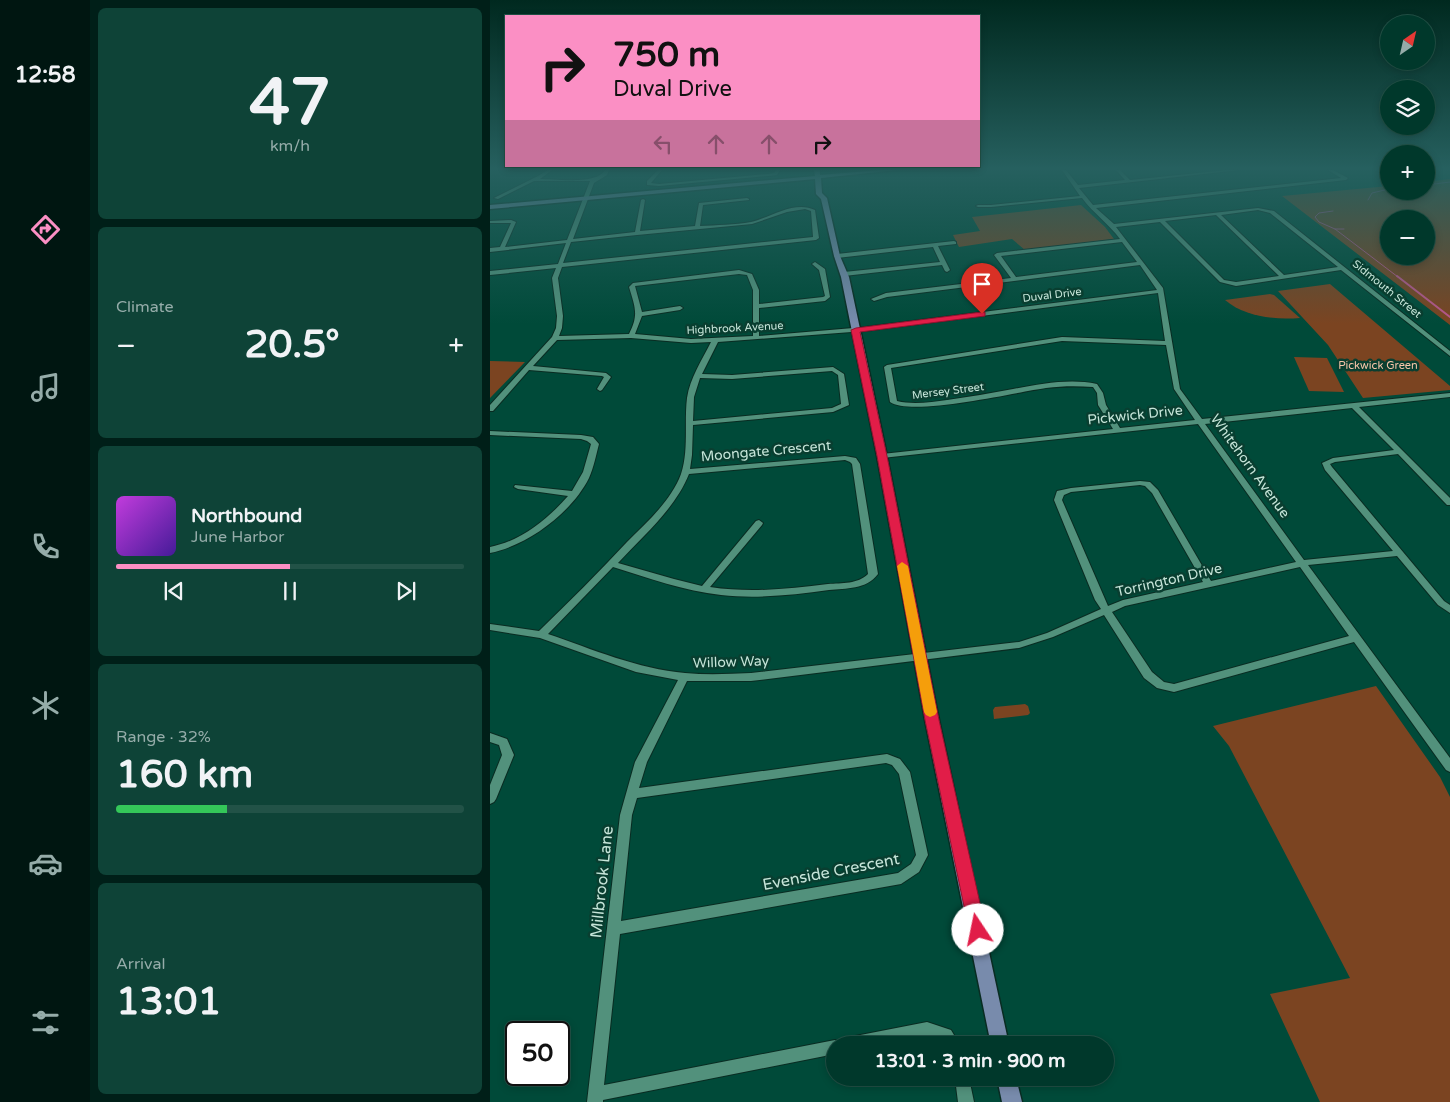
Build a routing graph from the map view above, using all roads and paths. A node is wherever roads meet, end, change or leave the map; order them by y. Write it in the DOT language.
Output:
graph roads {
  1 [pos="512,221"];
  2 [pos="576,221"];
  3 [pos="640,221"];
  4 [pos="698,221"];
  5 [pos="756,221"];
  6 [pos="815,221"];
  7 [pos="830,221"];
  8 [pos="1107,221"];
  9 [pos="1158,221"];
  10 [pos="1162,221"];
  11 [pos="1225,221"];
  12 [pos="1284,221"];
  13 [pos="1112,226"];
  14 [pos="697,228"];
  15 [pos="638,233"];
  16 [pos="569,240"];
  17 [pos="1122,240"];
  18 [pos="954,243"];
  19 [pos="936,246"];
  20 [pos="502,248"];
  21 [pos="490,250"];
  22 [pos="837,256"];
  23 [pos="944,263"];
  24 [pos="1141,263"];
  25 [pos="815,264"];
  26 [pos="559,266"];
  27 [pos="1342,268"];
  28 [pos="947,270"];
  29 [pos="490,273"];
  30 [pos="844,274"];
  31 [pos="1284,277"];
  32 [pos="1015,279"];
  33 [pos="1161,291"];
  34 [pos="874,299"];
  35 [pos="757,306"];
  36 [pos="680,308"];
  37 [pos="640,314"];
  38 [pos="856,330"];
  39 [pos="631,336"];
  40 [pos="555,338"];
  41 [pos="756,338"];
  42 [pos="715,341"];
  43 [pos="1169,343"];
  44 [pos="1450,354"];
  45 [pos="529,368"];
  46 [pos="698,376"];
  47 [pos="600,389"];
  48 [pos="1450,395"];
  49 [pos="1353,405"];
  50 [pos="490,409"];
  51 [pos="1199,420"];
  52 [pos="691,423"];
  53 [pos="1117,429"];
  54 [pos="490,433"];
  55 [pos="1399,452"];
  56 [pos="882,456"];
  57 [pos="685,472"];
  58 [pos="518,487"];
  59 [pos="575,494"];
  60 [pos="1450,503"];
  61 [pos="759,523"];
  62 [pos="490,550"];
  63 [pos="1400,553"];
  64 [pos="1303,563"];
  65 [pos="612,564"];
  66 [pos="1209,585"];
  67 [pos="704,589"];
  68 [pos="1450,610"];
  69 [pos="1106,611"];
  70 [pos="490,627"];
  71 [pos="541,635"];
  72 [pos="1354,638"];
  73 [pos="919,656"];
  74 [pos="684,677"];
  75 [pos="490,737"];
  76 [pos="1450,767"];
  77 [pos="632,794"];
  78 [pos="490,799"];
  79 [pos="613,929"];
  80 [pos="892,1036"];
  81 [pos="946,1036"];
  82 [pos="998,1036"];
  83 [pos="826,1049"];
  84 [pos="963,1086"];
  85 [pos="1009,1086"];
  86 [pos="595,1098"];
  87 [pos="966,1102"];
  88 [pos="1012,1102"];
  1 -- 20 [label="street"];
  2 -- 16 [label="street"];
  3 -- 15 [label="street"];
  4 -- 14 [label="street"];
  5 -- 14 [label="street"];
  6 -- 26 [label="street"];
  7 -- 22 [label="main road"];
  8 -- 13 [label="street, Whitehorn Avenue"];
  9 -- 13 [label="street, Sidmouth Street"];
  10 -- 31 [label="street"];
  11 -- 31 [label="street"];
  12 -- 27 [label="street, Sidmouth Street"];
  13 -- 17 [label="street, Whitehorn Avenue"];
  14 -- 15 [label="street"];
  15 -- 16 [label="street"];
  16 -- 20 [label="street"];
  16 -- 26 [label="street"];
  17 -- 24 [label="street, Whitehorn Avenue"];
  17 -- 32 [label="street"];
  18 -- 19 [label="street"];
  19 -- 22 [label="street"];
  19 -- 23 [label="street"];
  20 -- 21 [label="street"];
  22 -- 30 [label="main road"];
  23 -- 28 [label="street"];
  23 -- 30 [label="street"];
  24 -- 32 [label="street"];
  24 -- 33 [label="street, Whitehorn Avenue"];
  25 -- 35 [label="street"];
  26 -- 29 [label="street"];
  26 -- 40 [label="street"];
  27 -- 31 [label="street"];
  27 -- 44 [label="street, Sidmouth Street"];
  30 -- 38 [label="main road"];
  32 -- 34 [label="street"];
  33 -- 38 [label="street, Duval Drive"];
  33 -- 43 [label="street, Whitehorn Avenue"];
  35 -- 37 [label="street"];
  35 -- 41 [label="street"];
  36 -- 37 [label="street"];
  37 -- 39 [label="street"];
  38 -- 41 [label="street, Highbrook Avenue"];
  38 -- 56 [label="main road"];
  39 -- 40 [label="street, Highbrook Avenue"];
  39 -- 42 [label="street, Highbrook Avenue"];
  40 -- 45 [label="street"];
  41 -- 42 [label="street, Highbrook Avenue"];
  42 -- 46 [label="street"];
  43 -- 51 [label="street, Whitehorn Avenue"];
  43 -- 53 [label="street, Mersey Street"];
  45 -- 47 [label="street"];
  45 -- 50 [label="street"];
  46 -- 52 [label="street"];
  46 -- 52 [label="street"];
  48 -- 49 [label="street, Pickwick Drive"];
  49 -- 51 [label="street, Pickwick Drive"];
  49 -- 55 [label="street"];
  51 -- 53 [label="street, Pickwick Drive"];
  51 -- 64 [label="street, Whitehorn Avenue"];
  52 -- 57 [label="street"];
  53 -- 56 [label="street, Pickwick Drive"];
  54 -- 59 [label="street"];
  55 -- 60 [label="street"];
  55 -- 63 [label="street"];
  56 -- 73 [label="main road"];
  57 -- 65 [label="street"];
  57 -- 67 [label="street, Moongate Crescent"];
  58 -- 59 [label="street"];
  59 -- 62 [label="street"];
  61 -- 67 [label="street"];
  63 -- 64 [label="street, Torrington Drive"];
  63 -- 68 [label="street"];
  64 -- 66 [label="street, Torrington Drive"];
  64 -- 72 [label="street, Whitehorn Avenue"];
  65 -- 67 [label="street, Moongate Crescent"];
  65 -- 71 [label="street"];
  66 -- 69 [label="street, Torrington Drive"];
  66 -- 69 [label="street"];
  69 -- 72 [label="street"];
  69 -- 73 [label="street, Torrington Drive"];
  70 -- 71 [label="street, Willow Way"];
  71 -- 74 [label="street, Willow Way"];
  72 -- 76 [label="street, Whitehorn Avenue"];
  73 -- 74 [label="street, Willow Way"];
  73 -- 82 [label="main road"];
  74 -- 77 [label="street, Millbrook Lane"];
  75 -- 78 [label="street"];
  77 -- 79 [label="street, Millbrook Lane"];
  77 -- 79 [label="street, Evenside Crescent"];
  79 -- 86 [label="street, Millbrook Lane"];
  80 -- 81 [label="street"];
  83 -- 86 [label="street"];
  84 -- 87 [label="street"];
  85 -- 88 [label="main road"];
}
